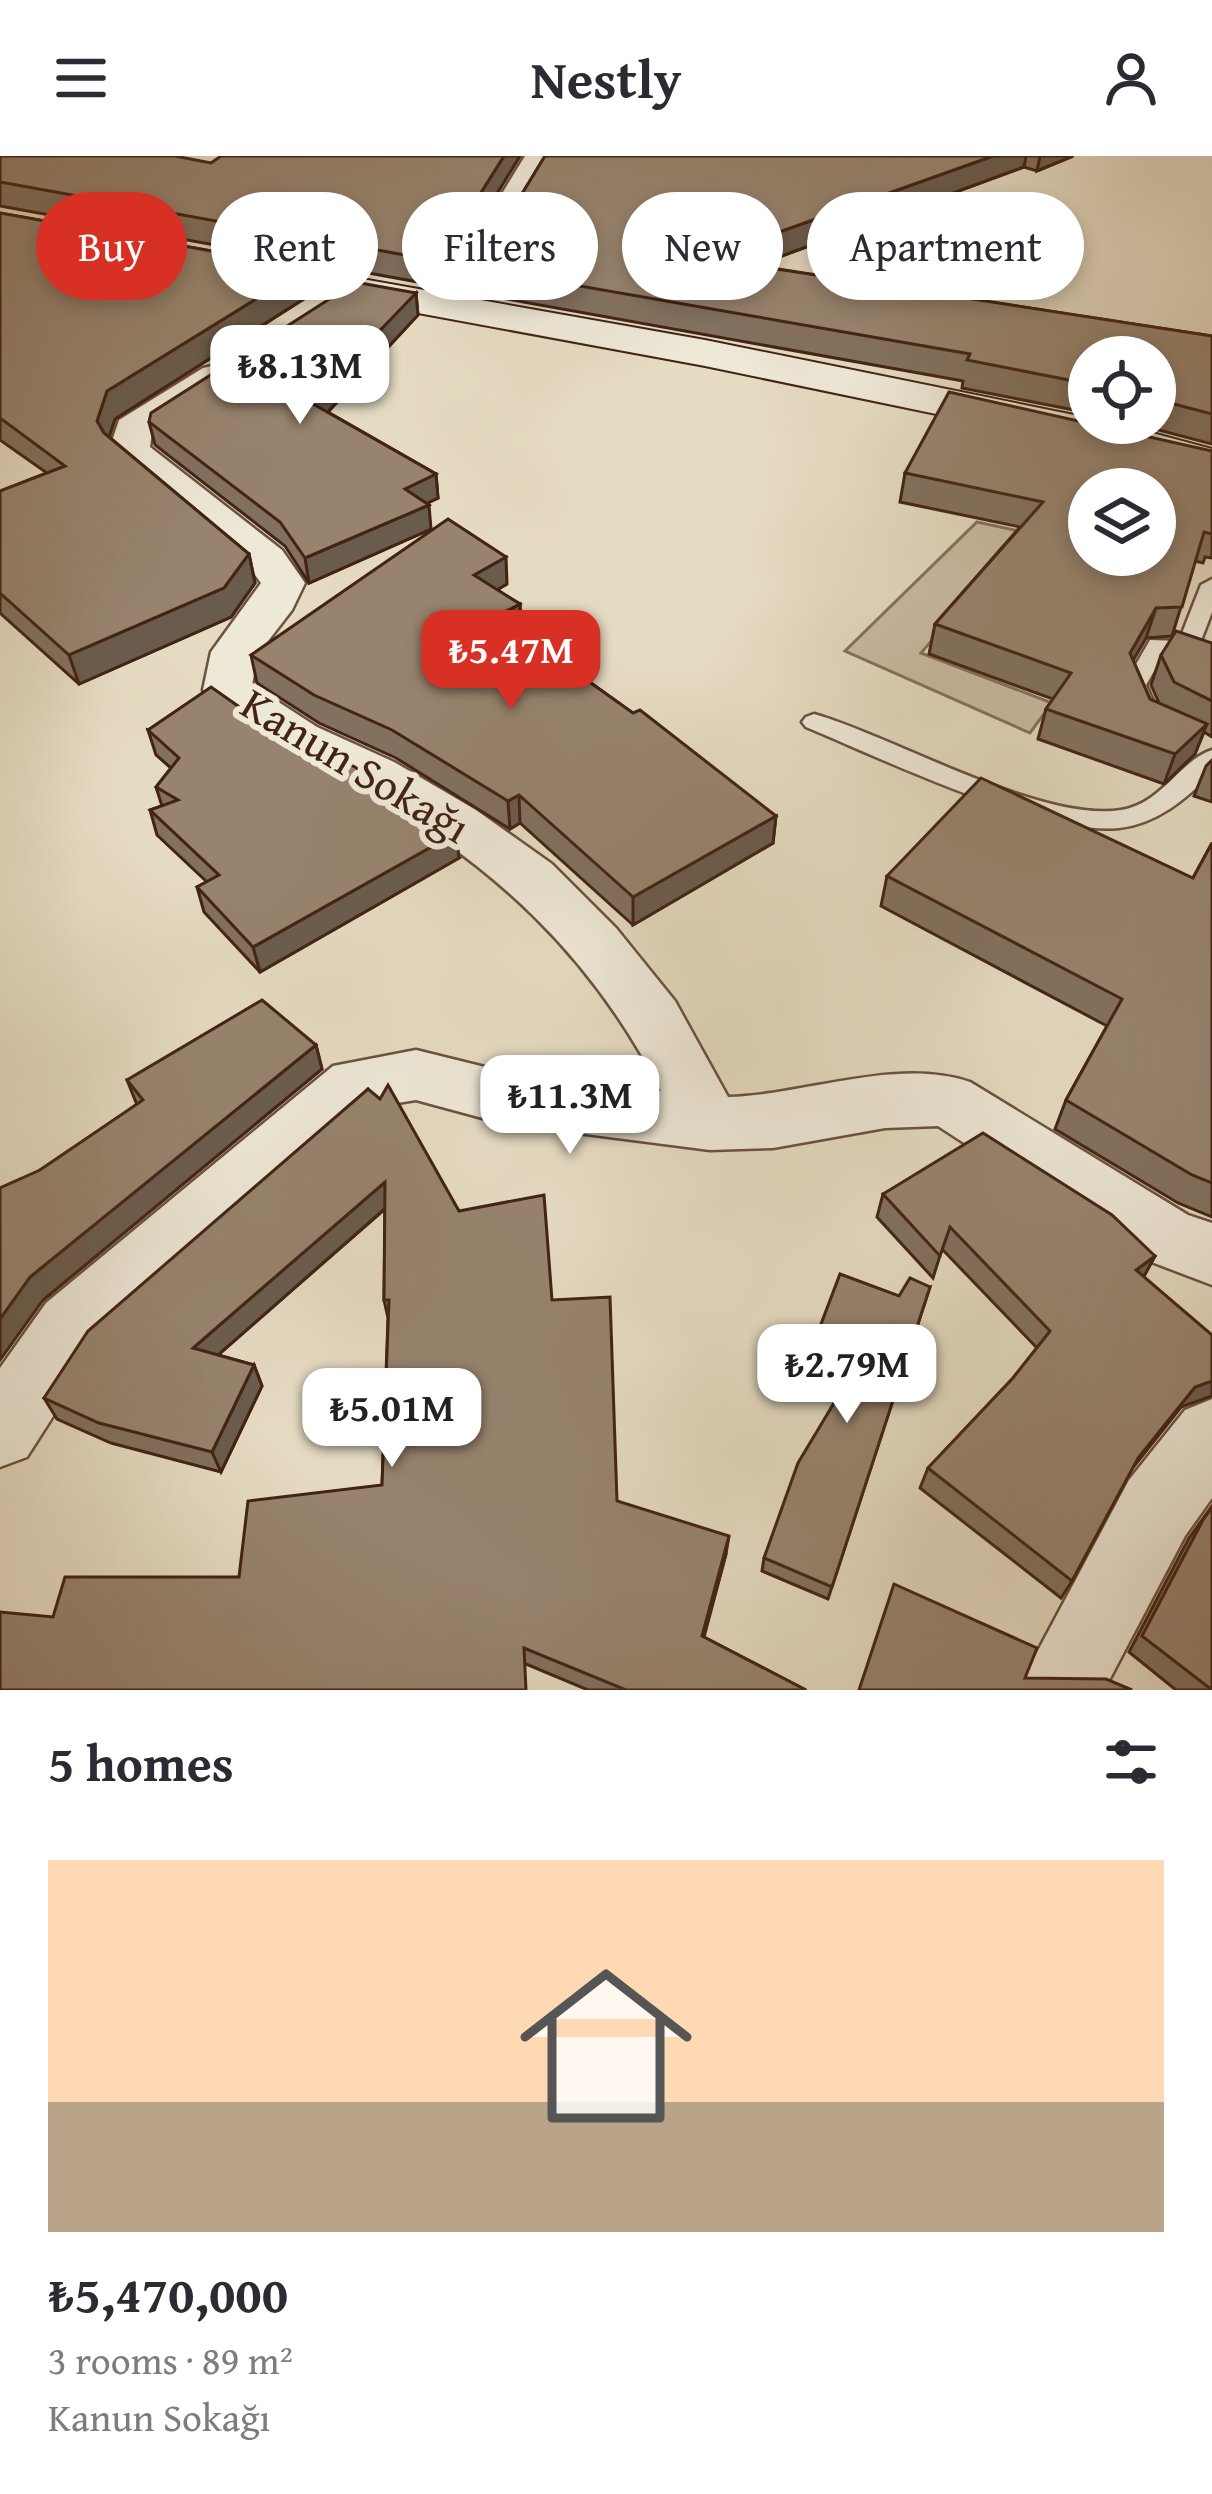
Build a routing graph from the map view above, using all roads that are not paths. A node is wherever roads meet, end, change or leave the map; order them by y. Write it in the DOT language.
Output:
graph roads {
  1 [pos="179,156"];
  2 [pos="237,156"];
  3 [pos="540,156"];
  4 [pos="445,314"];
  5 [pos="293,326"];
  6 [pos="1068,428"];
  7 [pos="1141,444"];
  8 [pos="1176,444"];
  9 [pos="1212,448"];
  10 [pos="1212,463"];
  11 [pos="1212,585"];
  12 [pos="1200,648"];
  13 [pos="814,722"];
  14 [pos="1166,731"];
  15 [pos="1207,750"];
  16 [pos="710,1124"];
  17 [pos="1212,1254"];
  18 [pos="0,1431"];
  19 [pos="1212,1436"];
  20 [pos="1059,1690"];
  1 -- 2 [label="lane"];
  3 -- 4 [label="street"];
  4 -- 5 [label="main road"];
  4 -- 5 [label="main road"];
  4 -- 6 [label="main road"];
  5 -- 16 [label="street, Kanun Sokağı"];
  7 -- 10 [label="main road"];
  8 -- 9 [label="main road"];
  11 -- 12 [label="lane"];
  12 -- 14 [label="lane"];
  13 -- 15 [label="lane"];
  16 -- 17 [label="street"];
  16 -- 18 [label="street"];
  19 -- 20 [label="street"];
}
